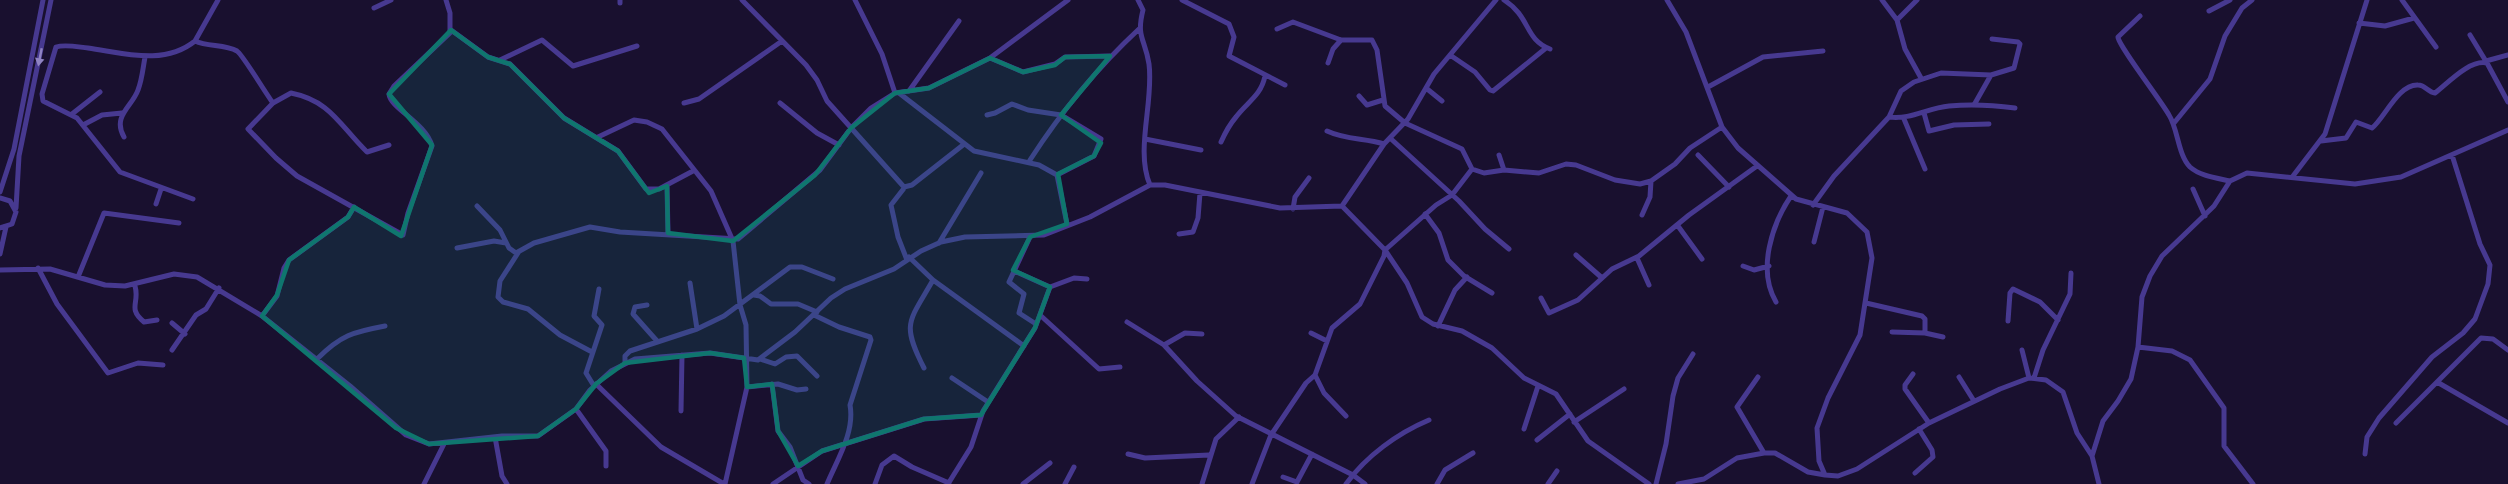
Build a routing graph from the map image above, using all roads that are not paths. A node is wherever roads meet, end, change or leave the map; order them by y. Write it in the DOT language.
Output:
graph roads {
  1 [pos="43,0"];
  2 [pos="51,0"];
  3 [pos="218,0"];
  4 [pos="391,0"];
  5 [pos="446,0"];
  6 [pos="742,0"];
  7 [pos="855,0"];
  8 [pos="1068,0"];
  9 [pos="1182,0"];
  10 [pos="1496,0"];
  11 [pos="1504,0"];
  12 [pos="1667,0"];
  13 [pos="1882,0"];
  14 [pos="1917,0"];
  15 [pos="2230,0"];
  16 [pos="2252,0"];
  17 [pos="2367,0"];
  18 [pos="2402,0"];
  19 [pos="1142,1"];
  20 [pos="374,8"];
  21 [pos="2209,11"];
  22 [pos="2140,16"];
  23 [pos="2414,18"];
  24 [pos="1897,20"];
  25 [pos="959,21"];
  26 [pos="2359,23"];
  27 [pos="1139,29"];
  28 [pos="1277,29"];
  29 [pos="451,30"];
  30 [pos="2470,35"];
  31 [pos="1992,39"];
  32 [pos="1341,40"];
  33 [pos="195,41"];
  34 [pos="782,41"];
  35 [pos="637,46"];
  36 [pos="2436,47"];
  37 [pos="1822,51"];
  38 [pos="1450,55"];
  39 [pos="2508,55"];
  40 [pos="1110,56"];
  41 [pos="145,57"];
  42 [pos="990,58"];
  43 [pos="500,60"];
  44 [pos="2486,62"];
  45 [pos="1328,63"];
  46 [pos="1991,75"];
  47 [pos="1265,76"];
  48 [pos="1921,78"];
  49 [pos="1285,85"];
  50 [pos="1708,87"];
  51 [pos="1426,88"];
  52 [pos="909,91"];
  53 [pos="100,92"];
  54 [pos="897,93"];
  55 [pos="1359,96"];
  56 [pos="1383,100"];
  57 [pos="1442,101"];
  58 [pos="2508,102"];
  59 [pos="273,103"];
  60 [pos="684,103"];
  61 [pos="780,103"];
  62 [pos="1974,105"];
  63 [pos="2015,108"];
  64 [pos="122,113"];
  65 [pos="1924,113"];
  66 [pos="72,114"];
  67 [pos="987,115"];
  68 [pos="1061,115"];
  69 [pos="1889,117"];
  70 [pos="1904,119"];
  71 [pos="1405,123"];
  72 [pos="2174,123"];
  73 [pos="1989,124"];
  74 [pos="83,125"];
  75 [pos="1722,127"];
  76 [pos="851,128"];
  77 [pos="2508,130"];
  78 [pos="1328,131"];
  79 [pos="124,137"];
  80 [pos="598,137"];
  81 [pos="1390,138"];
  82 [pos="1145,139"];
  83 [pos="2321,141"];
  84 [pos="1221,142"];
  85 [pos="1384,144"];
  86 [pos="389,145"];
  87 [pos="839,145"];
  88 [pos="963,145"];
  89 [pos="1201,150"];
  90 [pos="1499,155"];
  91 [pos="1698,155"];
  92 [pos="2452,155"];
  93 [pos="1030,160"];
  94 [pos="1757,166"];
  95 [pos="1472,169"];
  96 [pos="1925,169"];
  97 [pos="1504,170"];
  98 [pos="693,171"];
  99 [pos="981,173"];
  100 [pos="1057,175"];
  101 [pos="2293,177"];
  102 [pos="1309,178"];
  103 [pos="1651,181"];
  104 [pos="2230,181"];
  105 [pos="1150,185"];
  106 [pos="667,186"];
  107 [pos="905,187"];
  108 [pos="1729,187"];
  109 [pos="161,189"];
  110 [pos="2193,189"];
  111 [pos="0,192"];
  112 [pos="1200,193"];
  113 [pos="1452,195"];
  114 [pos="1791,196"];
  115 [pos="0,198"];
  116 [pos="193,199"];
  117 [pos="156,204"];
  118 [pos="1813,205"];
  119 [pos="477,206"];
  120 [pos="1342,206"];
  121 [pos="354,207"];
  122 [pos="1823,207"];
  123 [pos="16,208"];
  124 [pos="1293,209"];
  125 [pos="1425,214"];
  126 [pos="1642,215"];
  127 [pos="2205,216"];
  128 [pos="180,223"];
  129 [pos="1067,224"];
  130 [pos="1678,225"];
  131 [pos="3,227"];
  132 [pos="668,233"];
  133 [pos="1179,234"];
  134 [pos="1030,237"];
  135 [pos="733,241"];
  136 [pos="1814,242"];
  137 [pos="507,243"];
  138 [pos="939,243"];
  139 [pos="457,248"];
  140 [pos="1509,249"];
  141 [pos="1385,250"];
  142 [pos="518,253"];
  143 [pos="0,254"];
  144 [pos="1576,255"];
  145 [pos="908,258"];
  146 [pos="1637,258"];
  147 [pos="1702,259"];
  148 [pos="1743,266"];
  149 [pos="1769,266"];
  150 [pos="38,268"];
  151 [pos="0,270"];
  152 [pos="1014,271"];
  153 [pos="2071,273"];
  154 [pos="78,277"];
  155 [pos="1601,277"];
  156 [pos="1467,278"];
  157 [pos="833,279"];
  158 [pos="1087,279"];
  159 [pos="933,280"];
  160 [pos="690,283"];
  161 [pos="1649,285"];
  162 [pos="135,286"];
  163 [pos="1050,287"];
  164 [pos="219,288"];
  165 [pos="599,289"];
  166 [pos="1491,293"];
  167 [pos="753,296"];
  168 [pos="1541,298"];
  169 [pos="1776,302"];
  170 [pos="1866,303"];
  171 [pos="740,304"];
  172 [pos="648,305"];
  173 [pos="730,313"];
  174 [pos="815,314"];
  175 [pos="1040,315"];
  176 [pos="262,316"];
  177 [pos="744,317"];
  178 [pos="157,320"];
  179 [pos="2058,320"];
  180 [pos="2008,321"];
  181 [pos="1127,322"];
  182 [pos="172,323"];
  183 [pos="1036,324"];
  184 [pos="386,326"];
  185 [pos="1438,326"];
  186 [pos="697,329"];
  187 [pos="1892,332"];
  188 [pos="1311,333"];
  189 [pos="1925,333"];
  190 [pos="185,334"];
  191 [pos="1202,334"];
  192 [pos="1943,337"];
  193 [pos="657,341"];
  194 [pos="1327,341"];
  195 [pos="1164,345"];
  196 [pos="1024,346"];
  197 [pos="2138,347"];
  198 [pos="172,350"];
  199 [pos="2022,350"];
  200 [pos="2508,350"];
  201 [pos="592,352"];
  202 [pos="1693,354"];
  203 [pos="682,355"];
  204 [pos="744,358"];
  205 [pos="317,359"];
  206 [pos="760,359"];
  207 [pos="625,363"];
  208 [pos="164,365"];
  209 [pos="924,368"];
  210 [pos="1120,368"];
  211 [pos="1913,374"];
  212 [pos="1315,375"];
  213 [pos="817,376"];
  214 [pos="1758,377"];
  215 [pos="1959,377"];
  216 [pos="952,378"];
  217 [pos="2032,378"];
  218 [pos="2438,382"];
  219 [pos="772,384"];
  220 [pos="595,385"];
  221 [pos="1538,386"];
  222 [pos="747,387"];
  223 [pos="806,389"];
  224 [pos="1624,389"];
  225 [pos="1974,401"];
  226 [pos="988,402"];
  227 [pos="576,409"];
  228 [pos="681,411"];
  229 [pos="1570,414"];
  230 [pos="981,415"];
  231 [pos="1346,416"];
  232 [pos="1239,417"];
  233 [pos="1430,420"];
  234 [pos="1574,422"];
  235 [pos="1929,423"];
  236 [pos="2396,423"];
  237 [pos="2508,423"];
  238 [pos="1524,429"];
  239 [pos="1919,429"];
  240 [pos="1271,435"];
  241 [pos="495,437"];
  242 [pos="1537,440"];
  243 [pos="845,443"];
  244 [pos="444,444"];
  245 [pos="1473,453"];
  246 [pos="1764,453"];
  247 [pos="1128,454"];
  248 [pos="1312,454"];
  249 [pos="2365,454"];
  250 [pos="1209,455"];
  251 [pos="2092,456"];
  252 [pos="1050,463"];
  253 [pos="606,466"];
  254 [pos="798,466"];
  255 [pos="1074,467"];
  256 [pos="1557,471"];
  257 [pos="1915,473"];
  258 [pos="1353,475"];
  259 [pos="1283,477"];
  260 [pos="1826,478"];
  261 [pos="424,484"];
  262 [pos="507,484"];
  263 [pos="725,484"];
  264 [pos="773,484"];
  265 [pos="809,484"];
  266 [pos="827,484"];
  267 [pos="875,484"];
  268 [pos="949,484"];
  269 [pos="1023,484"];
  270 [pos="1065,484"];
  271 [pos="1202,484"];
  272 [pos="1252,484"];
  273 [pos="1346,484"];
  274 [pos="1365,484"];
  275 [pos="1437,484"];
  276 [pos="1548,484"];
  277 [pos="1649,484"];
  278 [pos="1656,484"];
  279 [pos="1678,484"];
  280 [pos="2099,484"];
  281 [pos="2253,484"];
  1 -- 111 [label="street"];
  2 -- 123 [label="street, one-way"];
  3 -- 33 [label="street"];
  4 -- 20 [label="street"];
  5 -- 29 [label="street"];
  6 -- 34 [label="street"];
  7 -- 54 [label="street"];
  8 -- 42 [label="street"];
  9 -- 47 [label="street"];
  10 -- 38 [label="street"];
  11 -- 38 [label="street"];
  12 -- 50 [label="street"];
  13 -- 24 [label="street"];
  14 -- 24 [label="street"];
  15 -- 21 [label="street"];
  16 -- 72 [label="street"];
  17 -- 26 [label="street"];
  18 -- 23 [label="street"];
  19 -- 27 [label="street"];
  22 -- 72 [label="street"];
  23 -- 26 [label="street"];
  23 -- 36 [label="street"];
  24 -- 48 [label="street"];
  25 -- 52 [label="street"];
  26 -- 83 [label="street"];
  27 -- 40 [label="street"];
  27 -- 82 [label="street"];
  28 -- 32 [label="street"];
  29 -- 43 [label="street"];
  29 -- 121 [label="street"];
  30 -- 44 [label="street"];
  31 -- 46 [label="street"];
  32 -- 45 [label="street"];
  32 -- 56 [label="street"];
  33 -- 41 [label="street"];
  33 -- 59 [label="street"];
  34 -- 60 [label="street"];
  34 -- 76 [label="street"];
  35 -- 43 [label="street"];
  37 -- 50 [label="street"];
  38 -- 51 [label="street"];
  39 -- 44 [label="street"];
  40 -- 42 [label="street"];
  40 -- 68 [label="street"];
  41 -- 64 [label="street"];
  41 -- 66 [label="street"];
  42 -- 52 [label="street"];
  43 -- 80 [label="street"];
  44 -- 58 [label="street"];
  44 -- 83 [label="street"];
  46 -- 48 [label="street"];
  46 -- 62 [label="street"];
  47 -- 49 [label="street"];
  47 -- 84 [label="street"];
  48 -- 69 [label="street"];
  50 -- 75 [label="street"];
  51 -- 57 [label="street"];
  51 -- 71 [label="street"];
  52 -- 54 [label="street"];
  53 -- 66 [label="street"];
  54 -- 76 [label="street"];
  54 -- 88 [label="street"];
  55 -- 56 [label="street"];
  56 -- 71 [label="street"];
  59 -- 86 [label="street"];
  59 -- 121 [label="street"];
  61 -- 87 [label="street"];
  62 -- 63 [label="street"];
  62 -- 65 [label="street"];
  64 -- 74 [label="street"];
  64 -- 79 [label="street"];
  65 -- 70 [label="street"];
  65 -- 73 [label="street"];
  66 -- 74 [label="street"];
  67 -- 68 [label="street"];
  68 -- 93 [label="street"];
  68 -- 100 [label="street"];
  69 -- 70 [label="street"];
  69 -- 118 [label="street"];
  70 -- 96 [label="street"];
  71 -- 81 [label="street"];
  71 -- 95 [label="street"];
  72 -- 104 [label="street"];
  74 -- 109 [label="street"];
  75 -- 94 [label="street"];
  75 -- 103 [label="street"];
  76 -- 87 [label="street"];
  76 -- 107 [label="street"];
  77 -- 92 [label="street"];
  78 -- 85 [label="street"];
  80 -- 98 [label="street"];
  80 -- 106 [label="street"];
  81 -- 85 [label="street"];
  81 -- 113 [label="street"];
  82 -- 89 [label="street"];
  82 -- 105 [label="street"];
  83 -- 101 [label="street"];
  85 -- 120 [label="street"];
  87 -- 135 [label="street"];
  88 -- 100 [label="street"];
  88 -- 107 [label="street"];
  90 -- 97 [label="street"];
  91 -- 108 [label="street"];
  92 -- 101 [label="street"];
  92 -- 249 [label="street"];
  94 -- 108 [label="street"];
  94 -- 114 [label="street"];
  95 -- 97 [label="street"];
  95 -- 113 [label="street"];
  97 -- 103 [label="street"];
  98 -- 106 [label="street"];
  98 -- 135 [label="street"];
  99 -- 138 [label="street"];
  100 -- 129 [label="street"];
  101 -- 104 [label="street"];
  102 -- 124 [label="street"];
  103 -- 126 [label="street"];
  104 -- 127 [label="street"];
  105 -- 112 [label="street"];
  105 -- 129 [label="street"];
  106 -- 132 [label="street"];
  107 -- 145 [label="street"];
  108 -- 130 [label="street"];
  109 -- 116 [label="street"];
  109 -- 117 [label="street"];
  110 -- 127 [label="street"];
  112 -- 124 [label="street"];
  112 -- 133 [label="street"];
  113 -- 125 [label="street"];
  113 -- 140 [label="street"];
  114 -- 118 [label="street"];
  114 -- 149 [label="street"];
  115 -- 123 [label="street"];
  118 -- 122 [label="street"];
  119 -- 137 [label="street"];
  120 -- 124 [label="street"];
  120 -- 141 [label="street"];
  121 -- 176 [label="street"];
  122 -- 136 [label="street"];
  122 -- 170 [label="street"];
  123 -- 131 [label="street"];
  125 -- 141 [label="street"];
  125 -- 156 [label="street"];
  127 -- 197 [label="street"];
  128 -- 154 [label="street"];
  129 -- 134 [label="street"];
  130 -- 146 [label="street"];
  130 -- 147 [label="street"];
  131 -- 143 [label="street"];
  132 -- 135 [label="street"];
  132 -- 142 [label="street"];
  134 -- 138 [label="street"];
  134 -- 152 [label="street"];
  135 -- 171 [label="street"];
  137 -- 139 [label="street"];
  137 -- 142 [label="street"];
  138 -- 145 [label="street"];
  141 -- 185 [label="street"];
  141 -- 194 [label="street"];
  142 -- 201 [label="street"];
  144 -- 155 [label="street"];
  145 -- 159 [label="street"];
  145 -- 174 [label="street"];
  146 -- 155 [label="street"];
  146 -- 161 [label="street"];
  148 -- 149 [label="street"];
  149 -- 169 [label="street"];
  150 -- 151 [label="street"];
  150 -- 154 [label="street"];
  150 -- 208 [label="street"];
  152 -- 163 [label="street"];
  152 -- 183 [label="street"];
  153 -- 179 [label="street"];
  154 -- 162 [label="street"];
  155 -- 168 [label="street"];
  156 -- 166 [label="street"];
  156 -- 185 [label="street"];
  157 -- 167 [label="street"];
  158 -- 163 [label="street"];
  159 -- 196 [label="street"];
  159 -- 209 [label="street"];
  160 -- 186 [label="street"];
  162 -- 164 [label="street"];
  162 -- 178 [label="street"];
  163 -- 175 [label="street"];
  164 -- 176 [label="street"];
  164 -- 190 [label="street"];
  165 -- 201 [label="street"];
  167 -- 171 [label="street"];
  167 -- 174 [label="street"];
  170 -- 189 [label="street"];
  170 -- 260 [label="street"];
  171 -- 173 [label="street"];
  171 -- 177 [label="street"];
  172 -- 193 [label="street"];
  173 -- 177 [label="street"];
  173 -- 186 [label="street"];
  174 -- 206 [label="street"];
  174 -- 243 [label="street"];
  175 -- 183 [label="street"];
  175 -- 210 [label="street"];
  176 -- 205 [label="street"];
  177 -- 204 [label="street"];
  179 -- 180 [label="street"];
  179 -- 217 [label="street"];
  181 -- 195 [label="street"];
  182 -- 190 [label="street"];
  183 -- 196 [label="street"];
  184 -- 205 [label="street"];
  185 -- 221 [label="street"];
  186 -- 193 [label="street"];
  187 -- 189 [label="street"];
  188 -- 194 [label="street"];
  189 -- 192 [label="street"];
  190 -- 198 [label="street"];
  191 -- 195 [label="street"];
  193 -- 207 [label="street"];
  194 -- 212 [label="street"];
  195 -- 232 [label="street"];
  196 -- 226 [label="street"];
  197 -- 251 [label="street"];
  197 -- 281 [label="street"];
  199 -- 217 [label="street"];
  200 -- 218 [label="street"];
  201 -- 220 [label="street"];
  202 -- 278 [label="street"];
  203 -- 204 [label="street"];
  203 -- 207 [label="street"];
  203 -- 228 [label="street"];
  204 -- 206 [label="street"];
  204 -- 222 [label="street"];
  205 -- 244 [label="street"];
  206 -- 213 [label="street"];
  207 -- 220 [label="street"];
  211 -- 235 [label="street"];
  212 -- 231 [label="street"];
  212 -- 240 [label="street"];
  214 -- 246 [label="street"];
  215 -- 225 [label="street"];
  216 -- 226 [label="street"];
  217 -- 225 [label="street"];
  217 -- 251 [label="street"];
  218 -- 236 [label="street"];
  218 -- 237 [label="street"];
  219 -- 222 [label="street"];
  219 -- 223 [label="street"];
  219 -- 254 [label="street"];
  220 -- 227 [label="street"];
  220 -- 263 [label="street"];
  221 -- 229 [label="street"];
  221 -- 238 [label="street"];
  222 -- 263 [label="street"];
  224 -- 234 [label="street"];
  225 -- 235 [label="street"];
  226 -- 230 [label="street"];
  227 -- 241 [label="street"];
  227 -- 253 [label="street"];
  229 -- 234 [label="street"];
  229 -- 242 [label="street"];
  230 -- 243 [label="street"];
  230 -- 268 [label="street"];
  232 -- 240 [label="street"];
  232 -- 250 [label="street"];
  233 -- 258 [label="street"];
  234 -- 277 [label="street"];
  235 -- 239 [label="street"];
  239 -- 257 [label="street"];
  239 -- 260 [label="street"];
  240 -- 248 [label="street"];
  240 -- 272 [label="street"];
  241 -- 244 [label="street"];
  241 -- 262 [label="street"];
  243 -- 254 [label="street"];
  243 -- 266 [label="street"];
  244 -- 261 [label="street"];
  245 -- 275 [label="street"];
  246 -- 260 [label="street"];
  246 -- 279 [label="street"];
  247 -- 250 [label="street"];
  248 -- 258 [label="street"];
  248 -- 259 [label="street"];
  250 -- 271 [label="street"];
  251 -- 280 [label="street"];
  252 -- 269 [label="street"];
  254 -- 264 [label="street"];
  254 -- 265 [label="street"];
  255 -- 270 [label="street"];
  256 -- 276 [label="street"];
  258 -- 273 [label="street"];
  258 -- 274 [label="street"];
  267 -- 268 [label="street"];
}
